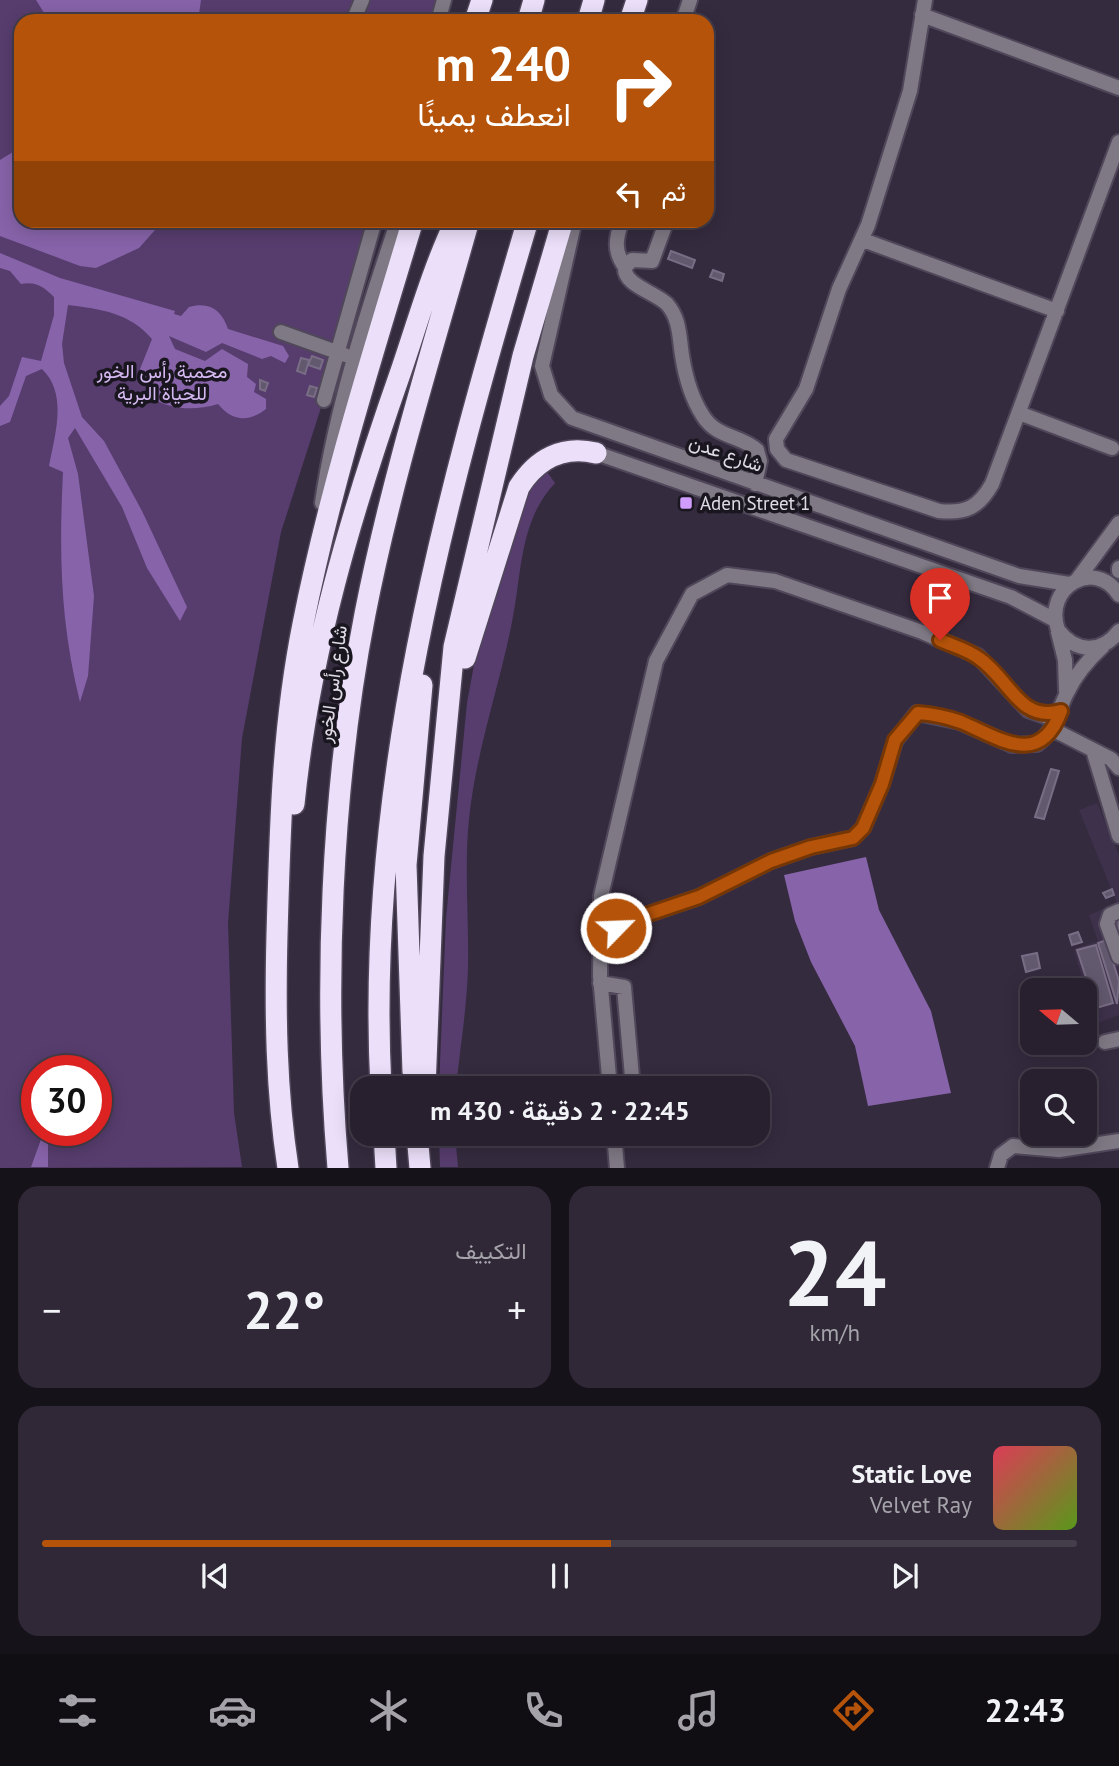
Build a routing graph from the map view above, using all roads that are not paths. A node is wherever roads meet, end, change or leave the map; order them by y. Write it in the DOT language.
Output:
graph roads {
  1 [pos="924,7"];
  2 [pos="1119,88"];
  3 [pos="1119,142"];
  4 [pos="373,228"];
  5 [pos="396,228"];
  6 [pos="411,228"];
  7 [pos="453,228"];
  8 [pos="467,228"];
  9 [pos="526,228"];
  10 [pos="561,228"];
  11 [pos="573,228"];
  12 [pos="621,228"];
  13 [pos="664,228"];
  14 [pos="863,240"];
  15 [pos="625,267"];
  16 [pos="1057,311"];
  17 [pos="281,332"];
  18 [pos="337,352"];
  19 [pos="355,359"];
  20 [pos="324,400"];
  21 [pos="1019,413"];
  22 [pos="1112,448"];
  23 [pos="596,453"];
  24 [pos="755,484"];
  25 [pos="1119,523"];
  26 [pos="319,551"];
  27 [pos="1073,582"];
  28 [pos="1119,595"];
  29 [pos="422,622"];
  30 [pos="1056,625"];
  31 [pos="1113,639"];
  32 [pos="1066,692"];
  33 [pos="1061,711"];
  34 [pos="1052,729"];
  35 [pos="444,749"];
  36 [pos="1093,750"];
  37 [pos="1119,768"];
  38 [pos="1119,836"];
  39 [pos="1119,911"];
  40 [pos="616,928"];
  41 [pos="277,931"];
  42 [pos="1119,957"];
  43 [pos="600,983"];
  44 [pos="381,1076"];
  45 [pos="414,1076"];
  46 [pos="425,1076"];
  47 [pos="609,1076"];
  48 [pos="633,1076"];
  49 [pos="1119,1141"];
  50 [pos="385,1146"];
  51 [pos="418,1146"];
  52 [pos="423,1146"];
  53 [pos="615,1146"];
  54 [pos="288,1167"];
  55 [pos="338,1167"];
  56 [pos="386,1167"];
  57 [pos="421,1167"];
  58 [pos="617,1167"];
  59 [pos="997,1167"];
  1 -- 2 [label="street"];
  1 -- 14 [label="street"];
  3 -- 16 [label="street"];
  4 -- 18 [label="street"];
  5 -- 19 [label="street"];
  6 -- 26 [label="highway"];
  7 -- 41 [label="highway"];
  8 -- 55 [label="highway, شارع رأس الخور"];
  9 -- 29 [label="highway"];
  10 -- 35 [label="highway"];
  11 -- 24 [label="street, شارع عدن"];
  12 -- 15 [label="street"];
  13 -- 15 [label="street"];
  14 -- 16 [label="street"];
  14 -- 21 [label="street"];
  15 -- 24 [label="street"];
  16 -- 21 [label="street"];
  17 -- 18 [label="street"];
  18 -- 19 [label="street"];
  18 -- 20 [label="street"];
  19 -- 26 [label="street"];
  21 -- 22 [label="street"];
  23 -- 30 [label="street, شارع عدن"];
  23 -- 35 [label="highway"];
  24 -- 27 [label="street, شارع عدن"];
  25 -- 27 [label="street"];
  26 -- 41 [label="highway"];
  27 -- 28 [label="street, شارع عدن"];
  27 -- 30 [label="street"];
  29 -- 44 [label="highway"];
  29 -- 45 [label="highway"];
  30 -- 31 [label="street, شارع عدن"];
  30 -- 32 [label="street"];
  31 -- 32 [label="street"];
  32 -- 33 [label="street"];
  33 -- 34 [label="street"];
  33 -- 43 [label="street"];
  34 -- 36 [label="street"];
  34 -- 40 [label="street"];
  35 -- 46 [label="highway"];
  36 -- 37 [label="street"];
  36 -- 38 [label="street"];
  39 -- 42 [label="street"];
  41 -- 54 [label="highway"];
  43 -- 47 [label="street"];
  43 -- 48 [label="street"];
  49 -- 59 [label="street"];
  50 -- 56 [label="highway"];
  51 -- 57 [label="highway"];
  52 -- 57 [label="highway"];
  53 -- 58 [label="street"];
}
